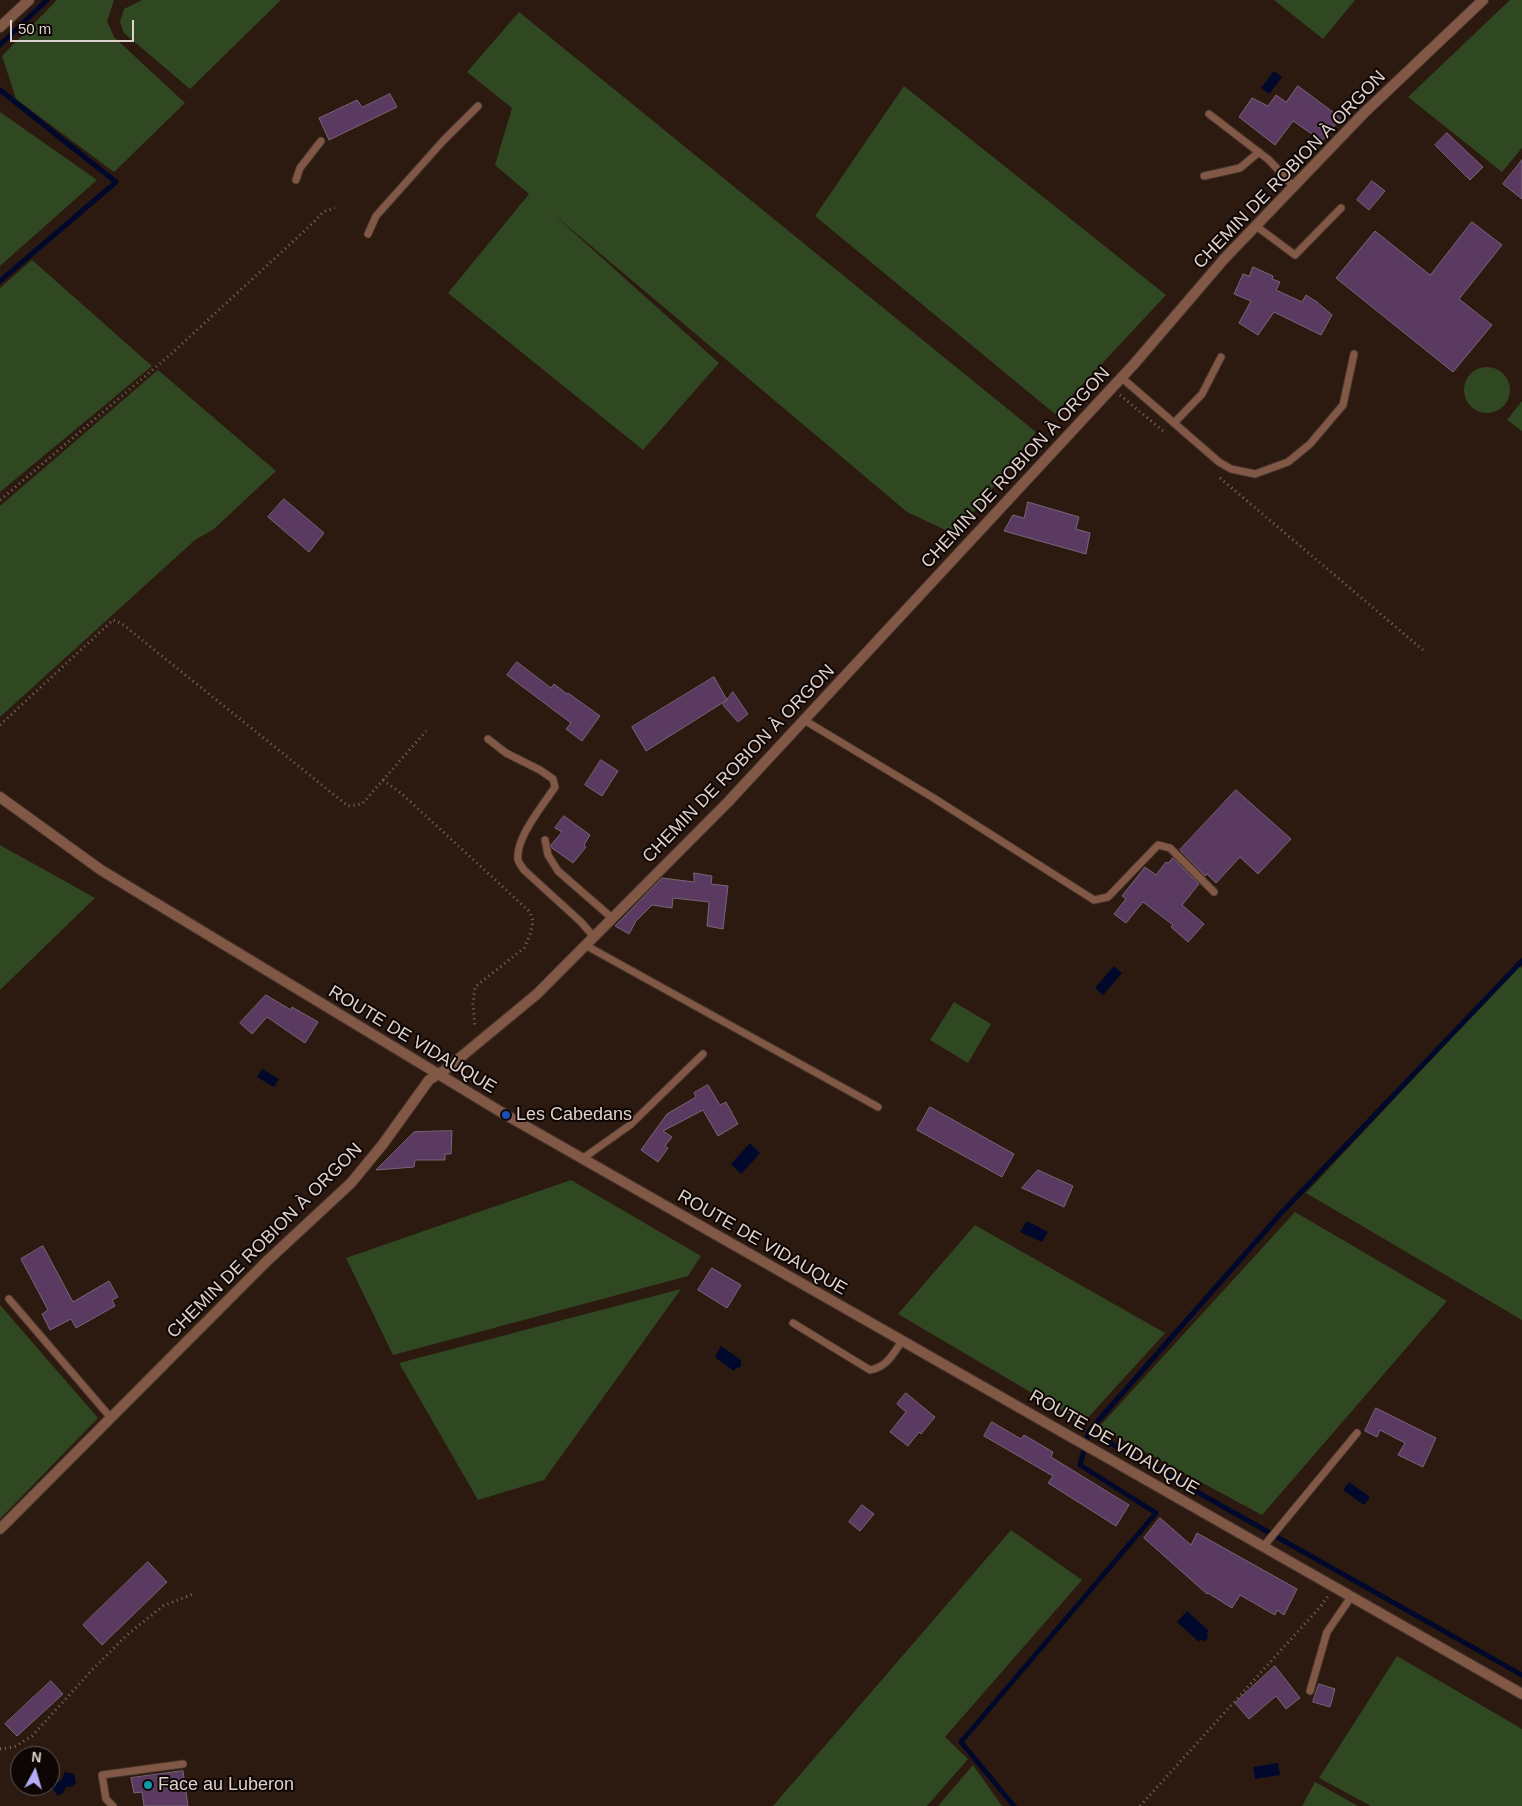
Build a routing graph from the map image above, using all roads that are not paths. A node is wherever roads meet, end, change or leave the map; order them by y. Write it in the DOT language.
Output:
graph roads {
  1 [pos="29,0"];
  2 [pos="1483,0"];
  3 [pos="0,27"];
  4 [pos="478,106"];
  5 [pos="1209,114"];
  6 [pos="321,141"];
  7 [pos="1259,152"];
  8 [pos="1204,176"];
  9 [pos="296,180"];
  10 [pos="1294,187"];
  11 [pos="1341,208"];
  12 [pos="1256,226"];
  13 [pos="368,234"];
  14 [pos="1354,354"];
  15 [pos="1221,357"];
  16 [pos="1122,378"];
  17 [pos="1174,423"];
  18 [pos="804,720"];
  19 [pos="488,739"];
  20 [pos="0,797"];
  21 [pos="545,840"];
  22 [pos="1214,892"];
  23 [pos="612,918"];
  24 [pos="594,937"];
  25 [pos="586,945"];
  26 [pos="703,1054"];
  27 [pos="441,1072"];
  28 [pos="878,1107"];
  29 [pos="582,1159"];
  30 [pos="9,1299"];
  31 [pos="793,1323"];
  32 [pos="902,1342"];
  33 [pos="111,1418"];
  34 [pos="1358,1434"];
  35 [pos="0,1529"];
  36 [pos="1263,1547"];
  37 [pos="1351,1597"];
  38 [pos="1310,1691"];
  39 [pos="1522,1694"];
  40 [pos="183,1764"];
  41 [pos="113,1806"];
  1 -- 3 [label="street"];
  2 -- 10 [label="street, CHEMIN DE ROBION À ORGON"];
  4 -- 13 [label="lane"];
  5 -- 7 [label="lane"];
  6 -- 9 [label="lane"];
  7 -- 8 [label="lane"];
  7 -- 10 [label="lane"];
  10 -- 12 [label="street, CHEMIN DE ROBION À ORGON"];
  11 -- 12 [label="lane"];
  12 -- 16 [label="street, CHEMIN DE ROBION À ORGON"];
  14 -- 17 [label="lane"];
  15 -- 17 [label="lane"];
  16 -- 17 [label="lane"];
  16 -- 18 [label="street, CHEMIN DE ROBION À ORGON"];
  18 -- 22 [label="lane"];
  18 -- 23 [label="street, CHEMIN DE ROBION À ORGON"];
  19 -- 24 [label="lane"];
  20 -- 27 [label="street, ROUTE DE VIDAUQUE"];
  21 -- 23 [label="lane"];
  23 -- 24 [label="street, CHEMIN DE ROBION À ORGON"];
  24 -- 25 [label="street, CHEMIN DE ROBION À ORGON"];
  25 -- 27 [label="street, CHEMIN DE ROBION À ORGON"];
  25 -- 28 [label="lane"];
  26 -- 29 [label="lane"];
  27 -- 29 [label="street, ROUTE DE VIDAUQUE"];
  27 -- 33 [label="street, CHEMIN DE ROBION À ORGON"];
  29 -- 32 [label="street, ROUTE DE VIDAUQUE"];
  30 -- 33 [label="lane"];
  31 -- 32 [label="lane"];
  32 -- 36 [label="street, ROUTE DE VIDAUQUE"];
  33 -- 35 [label="street, CHEMIN DE ROBION À ORGON"];
  34 -- 36 [label="lane"];
  36 -- 37 [label="street, ROUTE DE VIDAUQUE"];
  37 -- 38 [label="lane"];
  37 -- 39 [label="street, ROUTE DE VIDAUQUE"];
  40 -- 41 [label="lane"];
}
